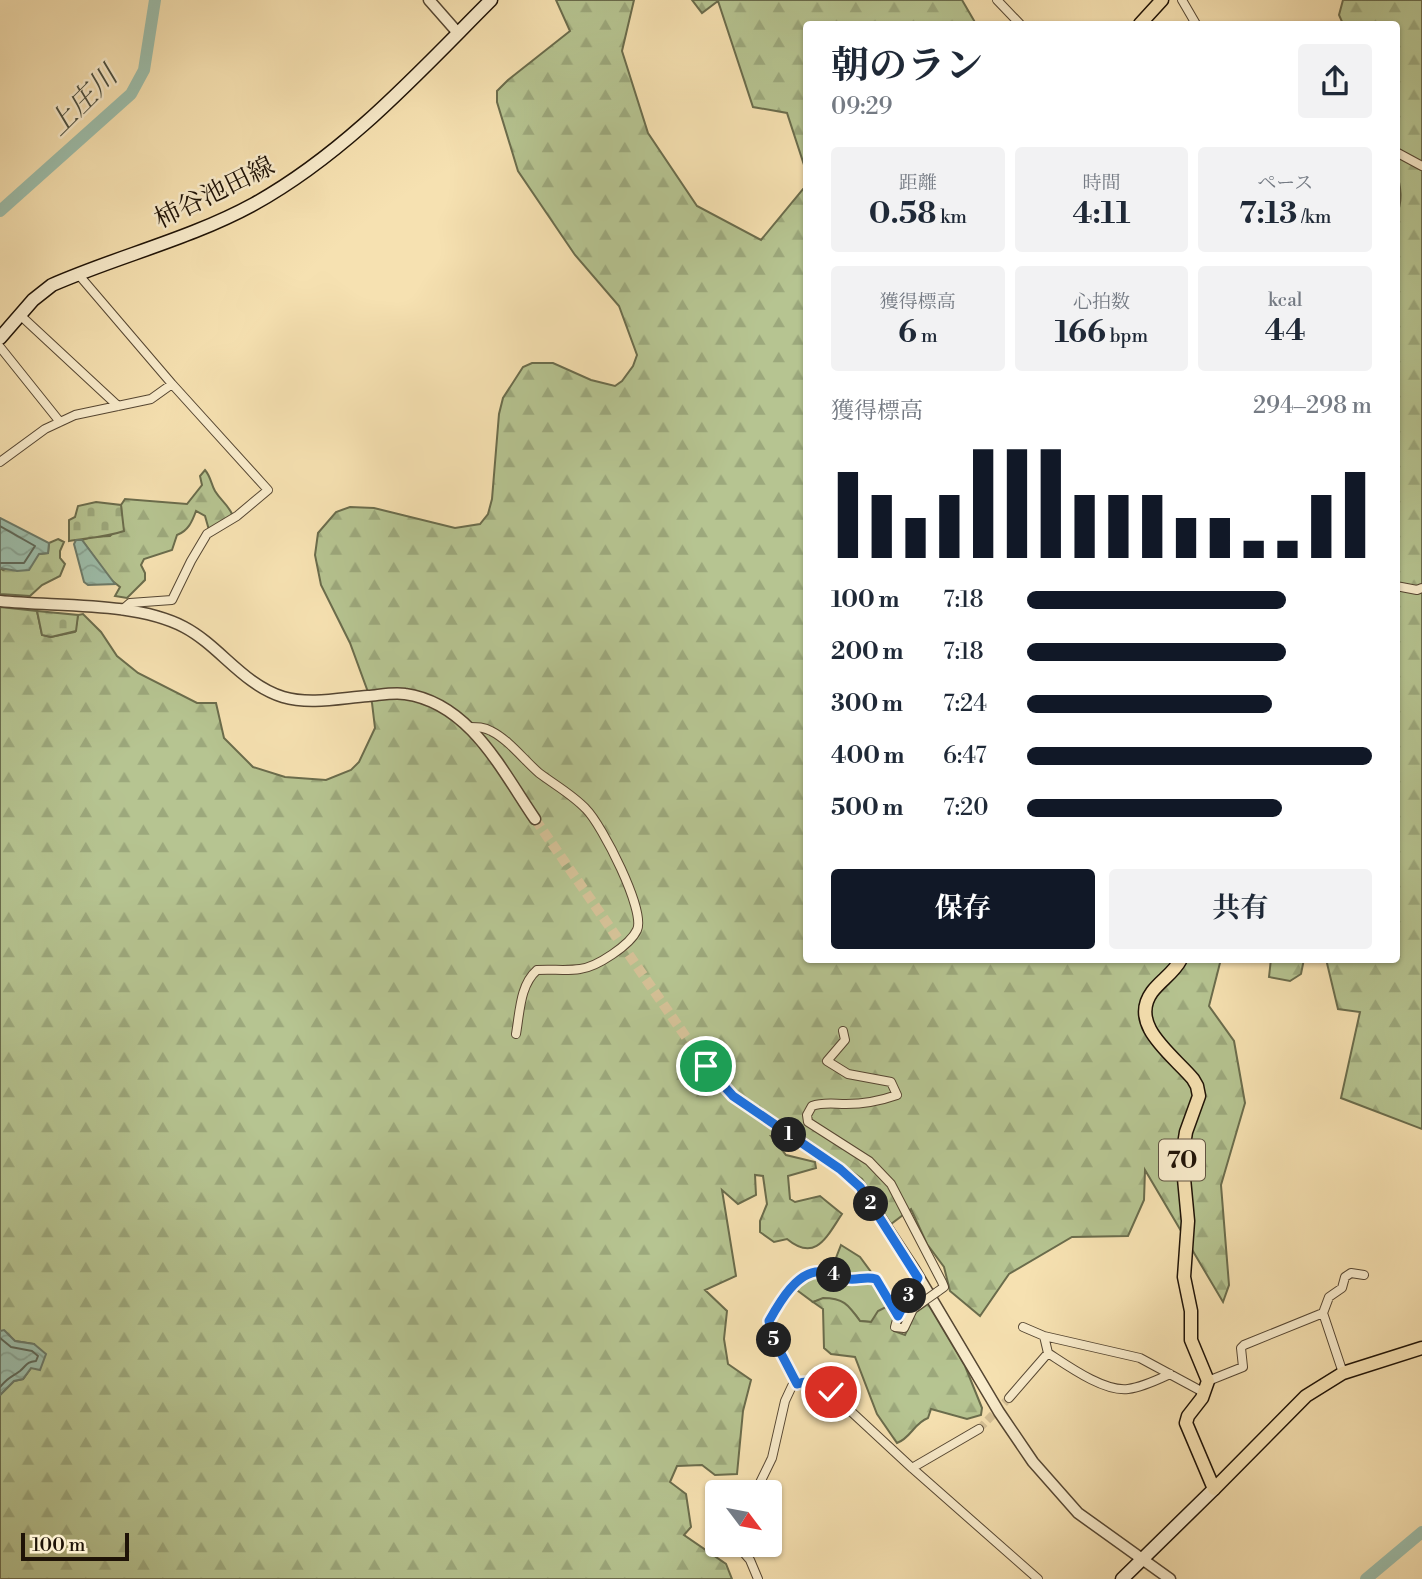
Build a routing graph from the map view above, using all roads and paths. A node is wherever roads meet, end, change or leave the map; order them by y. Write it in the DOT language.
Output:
graph roads {
  1 [pos="429,0"];
  2 [pos="491,0"];
  3 [pos="997,0"];
  4 [pos="1162,0"];
  5 [pos="1182,0"];
  6 [pos="1017,21"];
  7 [pos="1143,21"];
  8 [pos="1194,21"];
  9 [pos="458,33"];
  10 [pos="1400,154"];
  11 [pos="1422,166"];
  12 [pos="78,274"];
  13 [pos="20,315"];
  14 [pos="0,338"];
  15 [pos="0,347"];
  16 [pos="172,384"];
  17 [pos="117,406"];
  18 [pos="60,422"];
  19 [pos="0,462"];
  20 [pos="1400,587"];
  21 [pos="1422,589"];
  22 [pos="0,601"];
  23 [pos="122,610"];
  24 [pos="470,727"];
  25 [pos="535,819"];
  26 [pos="1178,963"];
  27 [pos="844,1031"];
  28 [pos="516,1034"];
  29 [pos="706,1066"];
  30 [pos="1364,1275"];
  31 [pos="918,1278"];
  32 [pos="1323,1313"];
  33 [pos="898,1316"];
  34 [pos="1023,1327"];
  35 [pos="1044,1336"];
  36 [pos="1422,1348"];
  37 [pos="1048,1353"];
  38 [pos="1343,1373"];
  39 [pos="1170,1374"];
  40 [pos="797,1384"];
  41 [pos="1205,1387"];
  42 [pos="1009,1398"];
  43 [pos="979,1429"];
  44 [pos="912,1468"];
  45 [pos="761,1480"];
  46 [pos="1214,1489"];
  47 [pos="747,1558"];
  48 [pos="1141,1560"];
  49 [pos="758,1579"];
  50 [pos="1038,1579"];
  51 [pos="1122,1579"];
  52 [pos="1170,1579"];
  1 -- 9 [label="street"];
  2 -- 9 [label="main road, 柿谷池田線"];
  3 -- 6 [label="street"];
  4 -- 7 [label="main road"];
  5 -- 8 [label="street"];
  9 -- 12 [label="main road, 柿谷池田線"];
  10 -- 11 [label="street"];
  12 -- 13 [label="main road, 柿谷池田線"];
  12 -- 16 [label="street"];
  13 -- 14 [label="main road, 柿谷池田線"];
  13 -- 17 [label="street"];
  15 -- 18 [label="street"];
  16 -- 17 [label="street"];
  16 -- 23 [label="street"];
  17 -- 18 [label="street"];
  18 -- 19 [label="street"];
  20 -- 21 [label="street"];
  22 -- 23 [label="street"];
  23 -- 24 [label="street"];
  24 -- 25 [label="street"];
  24 -- 28 [label="street"];
  26 -- 41 [label="main road, 70"];
  27 -- 33 [label="street, bridge"];
  29 -- 31 [label="street"];
  30 -- 32 [label="street"];
  31 -- 33 [label="street"];
  31 -- 48 [label="street"];
  32 -- 38 [label="street"];
  32 -- 41 [label="street"];
  33 -- 40 [label="street"];
  34 -- 35 [label="street"];
  35 -- 37 [label="street"];
  35 -- 39 [label="street"];
  36 -- 38 [label="main road"];
  37 -- 39 [label="street"];
  37 -- 42 [label="street"];
  38 -- 46 [label="main road"];
  39 -- 41 [label="street"];
  40 -- 44 [label="street"];
  40 -- 45 [label="street"];
  41 -- 46 [label="main road"];
  43 -- 44 [label="street"];
  44 -- 50 [label="street"];
  46 -- 48 [label="main road"];
  47 -- 49 [label="street"];
  48 -- 51 [label="main road"];
  48 -- 52 [label="street"];
}
